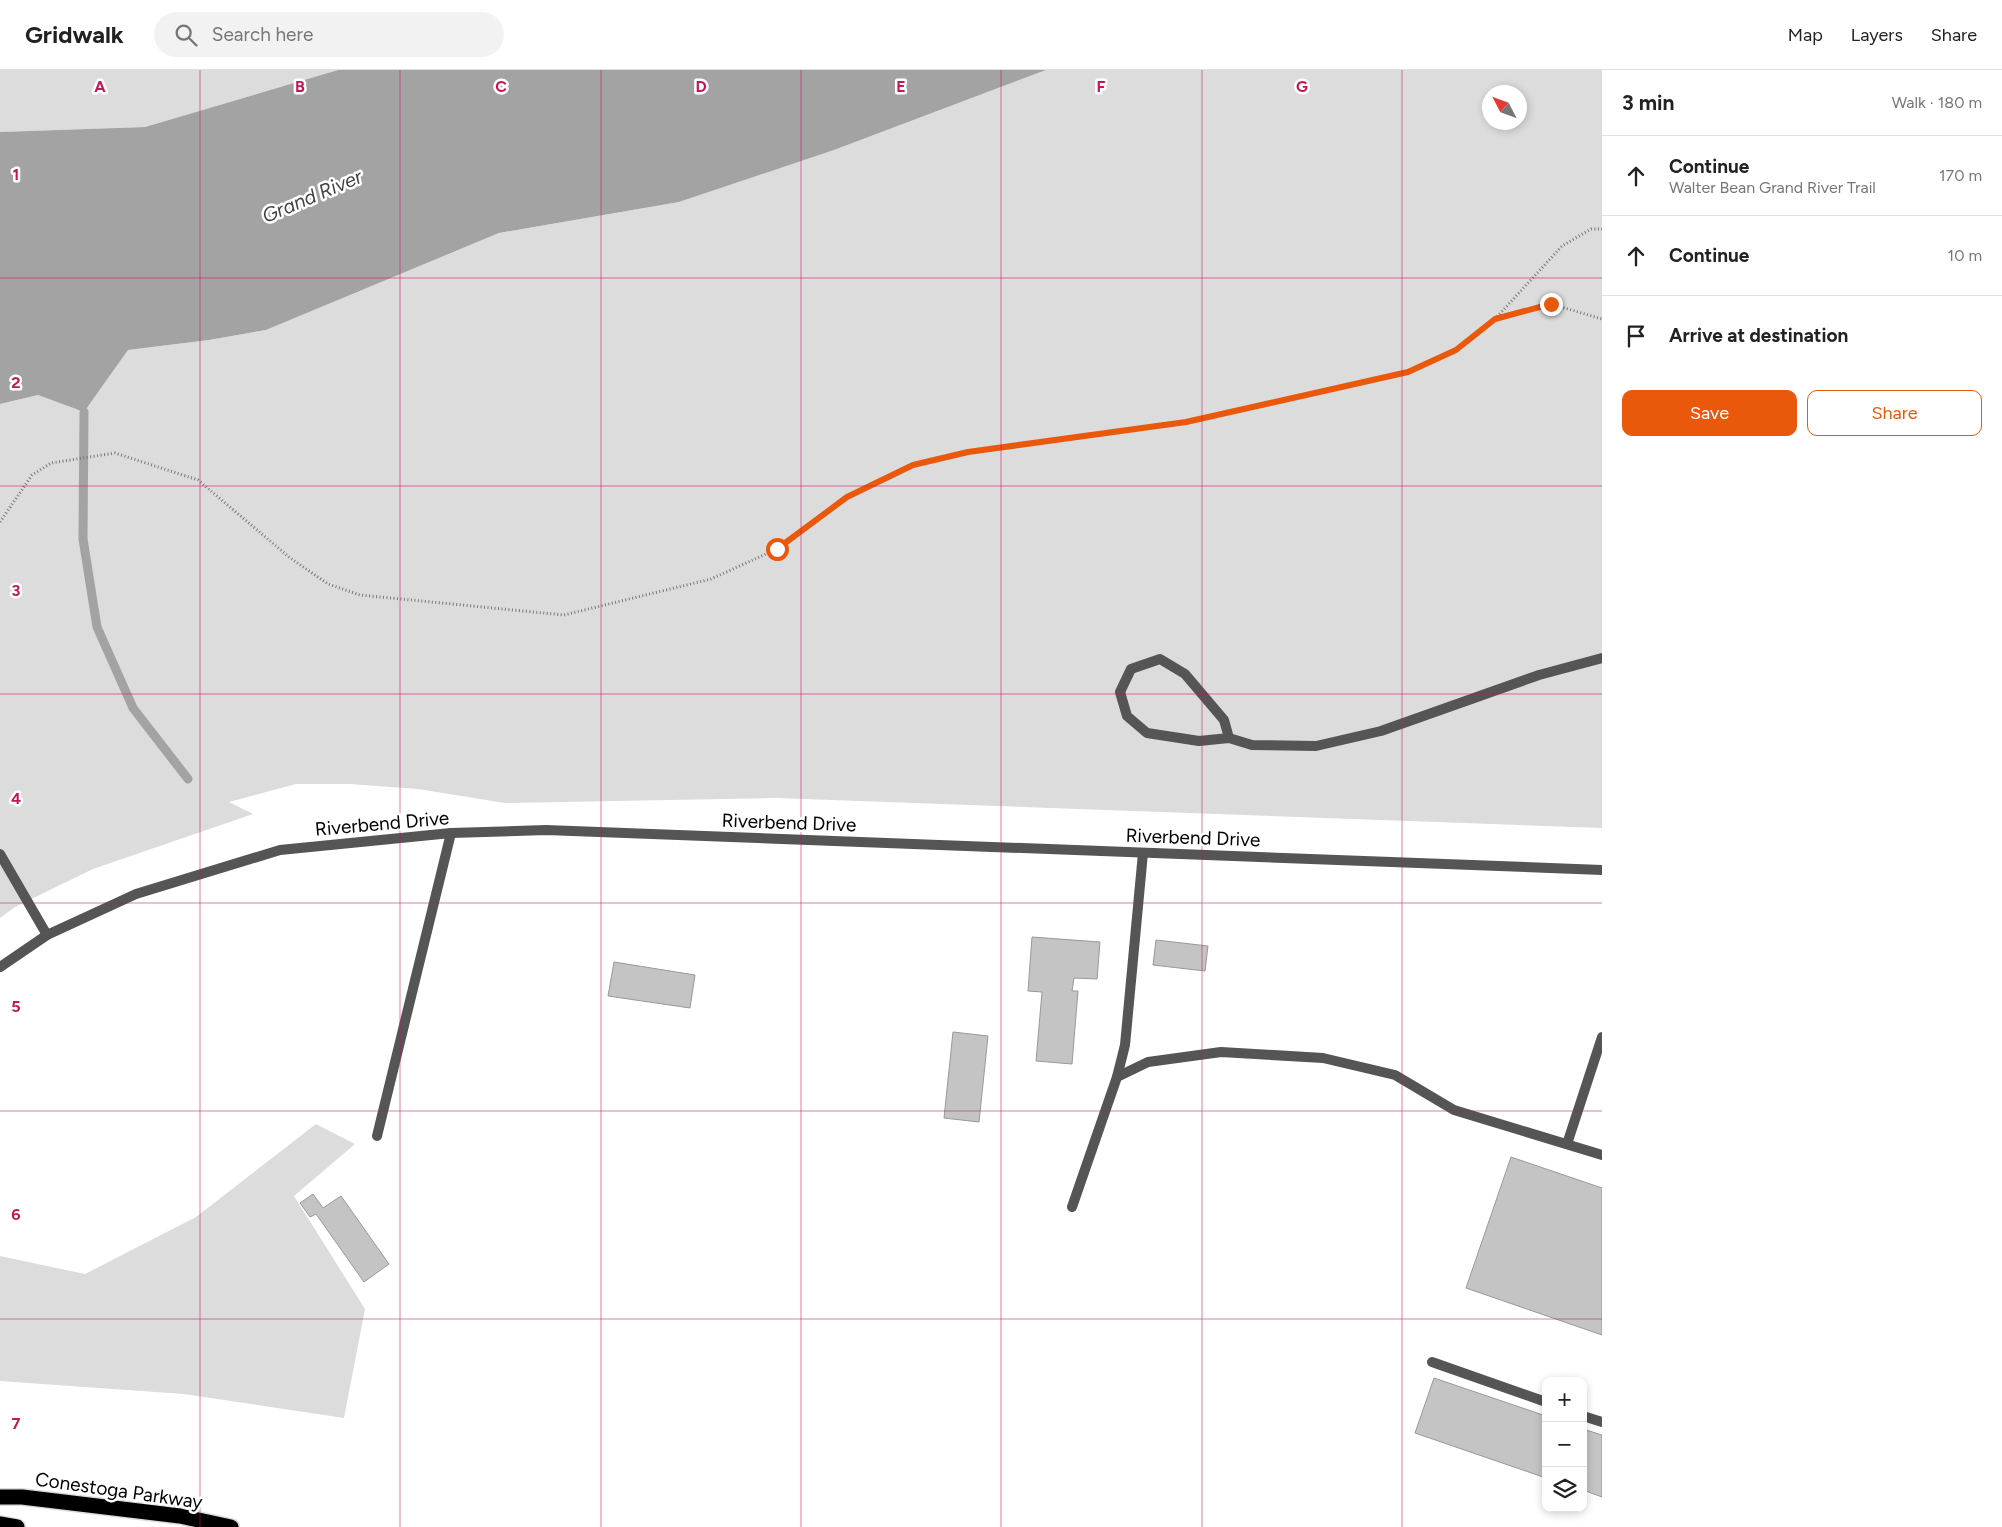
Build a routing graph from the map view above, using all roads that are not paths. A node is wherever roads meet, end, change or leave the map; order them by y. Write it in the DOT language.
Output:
graph roads {
  1 [pos="1602,658"];
  2 [pos="1228,738"];
  3 [pos="451,834"];
  4 [pos="1143,853"];
  5 [pos="0,854"];
  6 [pos="1602,870"];
  7 [pos="47,935"];
  8 [pos="0,967"];
  9 [pos="1602,1037"];
  10 [pos="1117,1077"];
  11 [pos="377,1136"];
  12 [pos="1567,1144"];
  13 [pos="1602,1156"];
  14 [pos="1072,1207"];
  15 [pos="1432,1362"];
  16 [pos="1542,1401"];
  17 [pos="1587,1417"];
  18 [pos="1602,1422"];
  19 [pos="0,1498"];
  20 [pos="0,1524"];
  21 [pos="17,1527"];
  22 [pos="231,1527"];
  1 -- 2 [label="street"];
  2 -- 2 [label="street"];
  3 -- 4 [label="street, Riverbend Drive"];
  3 -- 7 [label="street, Riverbend Drive"];
  3 -- 11 [label="street"];
  4 -- 6 [label="street, Riverbend Drive"];
  4 -- 10 [label="street"];
  5 -- 7 [label="street"];
  7 -- 8 [label="street, Riverbend Drive"];
  9 -- 12 [label="street"];
  10 -- 12 [label="street"];
  10 -- 14 [label="street"];
  12 -- 13 [label="street"];
  15 -- 16 [label="street"];
  17 -- 18 [label="street"];
  19 -- 22 [label="highway, Conestoga Parkway"];
  20 -- 21 [label="highway"];
}
